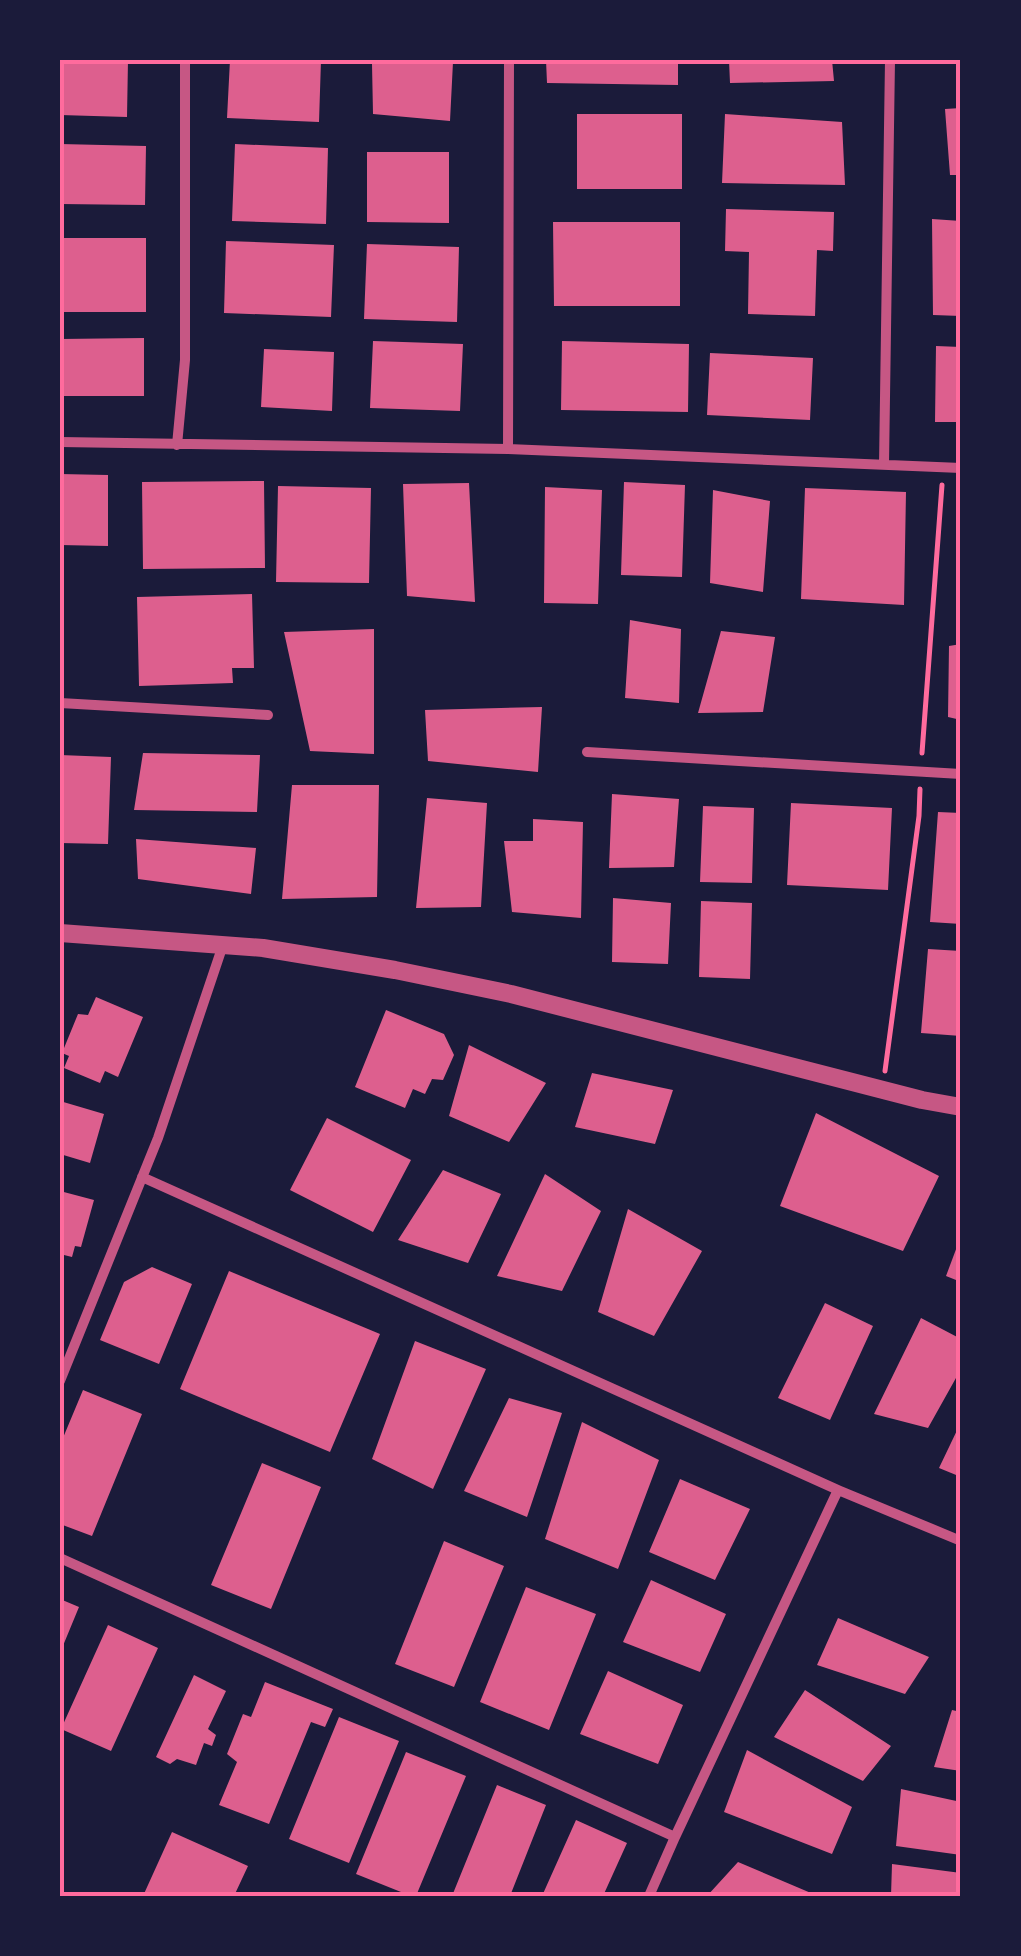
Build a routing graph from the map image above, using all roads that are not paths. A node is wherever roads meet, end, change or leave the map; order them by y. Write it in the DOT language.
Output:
graph roads {
  1 [pos="185,60"];
  2 [pos="509,60"];
  3 [pos="890,60"];
  4 [pos="60,442"];
  5 [pos="177,444"];
  6 [pos="508,448"];
  7 [pos="884,466"];
  8 [pos="961,468"];
  9 [pos="60,703"];
  10 [pos="268,715"];
  11 [pos="587,752"];
  12 [pos="961,774"];
  13 [pos="62,938"];
  14 [pos="222,944"];
  15 [pos="958,1108"];
  16 [pos="142,1178"];
  17 [pos="60,1381"];
  18 [pos="838,1490"];
  19 [pos="961,1542"];
  20 [pos="60,1558"];
  21 [pos="674,1836"];
  22 [pos="649,1896"];
  1 -- 5 [label="street"];
  2 -- 6 [label="street"];
  3 -- 7 [label="street"];
  4 -- 5 [label="street"];
  5 -- 6 [label="street"];
  6 -- 7 [label="street"];
  7 -- 8 [label="street"];
  9 -- 10 [label="street"];
  11 -- 12 [label="street"];
  13 -- 14 [label="street"];
  14 -- 15 [label="street"];
  14 -- 16 [label="street"];
  16 -- 17 [label="street"];
  16 -- 18 [label="street"];
  18 -- 19 [label="street"];
  18 -- 21 [label="street"];
  20 -- 21 [label="street"];
  21 -- 22 [label="street"];
}
